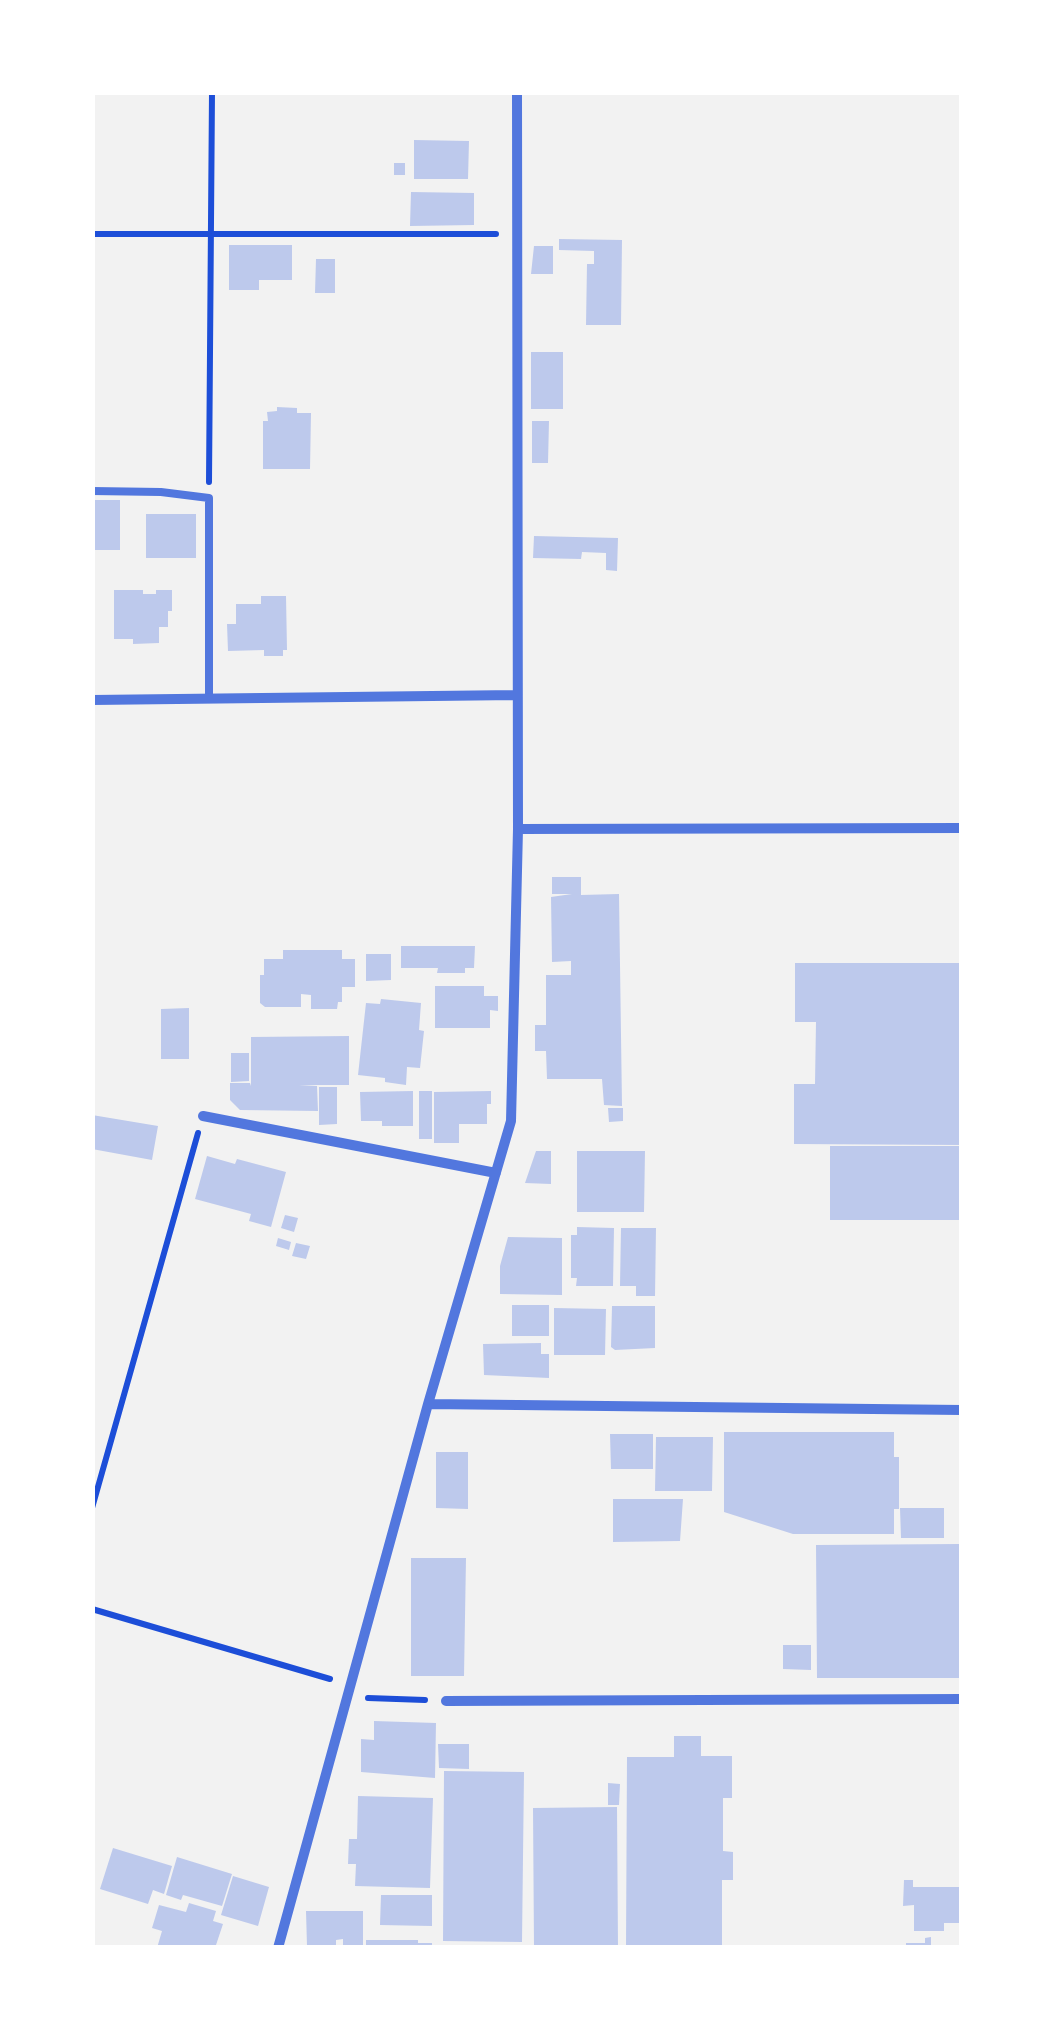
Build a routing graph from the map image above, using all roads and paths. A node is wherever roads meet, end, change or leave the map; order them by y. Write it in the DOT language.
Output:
graph roads {
  1 [pos="212,92"];
  2 [pos="517,92"];
  3 [pos="92,234"];
  4 [pos="210,234"];
  5 [pos="517,234"];
  6 [pos="92,491"];
  7 [pos="209,498"];
  8 [pos="518,695"];
  9 [pos="208,698"];
  10 [pos="92,700"];
  11 [pos="962,828"];
  12 [pos="518,829"];
  13 [pos="203,1116"];
  14 [pos="496,1173"];
  15 [pos="428,1404"];
  16 [pos="962,1410"];
  17 [pos="92,1508"];
  18 [pos="92,1609"];
  19 [pos="350,1685"];
  20 [pos="347,1698"];
  21 [pos="962,1699"];
  22 [pos="446,1701"];
  23 [pos="278,1948"];
  1 -- 4 [label="path"];
  2 -- 5 [label="street"];
  3 -- 4 [label="path"];
  4 -- 5 [label="path"];
  4 -- 7 [label="path"];
  5 -- 8 [label="street"];
  6 -- 7 [label="lane"];
  7 -- 9 [label="lane"];
  8 -- 9 [label="street"];
  8 -- 12 [label="street"];
  9 -- 10 [label="street"];
  11 -- 12 [label="street"];
  12 -- 14 [label="street"];
  13 -- 14 [label="street"];
  13 -- 17 [label="path"];
  14 -- 15 [label="street"];
  15 -- 16 [label="street"];
  15 -- 19 [label="street"];
  18 -- 19 [label="path"];
  19 -- 20 [label="street"];
  20 -- 22 [label="path"];
  20 -- 23 [label="street"];
  21 -- 22 [label="street"];
}
